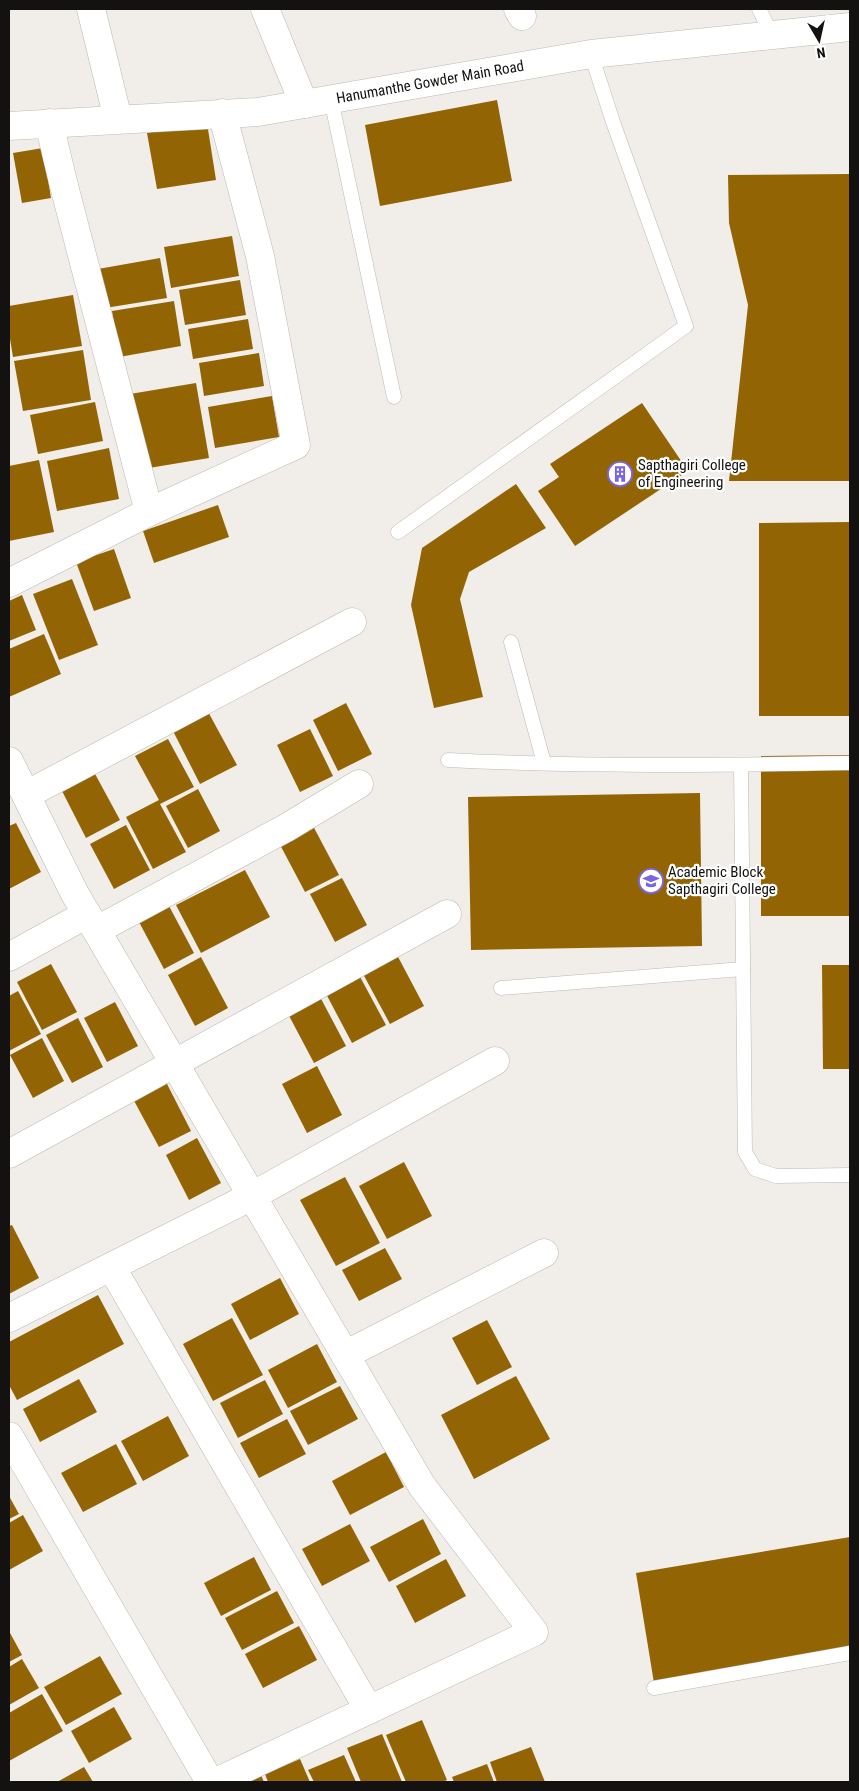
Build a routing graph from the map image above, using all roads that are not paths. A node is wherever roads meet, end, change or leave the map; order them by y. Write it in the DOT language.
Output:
graph roads {
  1 [pos="91,9"];
  2 [pos="265,9"];
  3 [pos="759,9"];
  4 [pos="850,27"];
  5 [pos="772,35"];
  6 [pos="591,54"];
  7 [pos="331,99"];
  8 [pos="304,104"];
  9 [pos="222,113"];
  10 [pos="118,119"];
  11 [pos="49,122"];
  12 [pos="9,126"];
  13 [pos="394,397"];
  14 [pos="149,512"];
  15 [pos="398,532"];
  16 [pos="9,582"];
  17 [pos="352,622"];
  18 [pos="511,642"];
  19 [pos="448,760"];
  20 [pos="544,763"];
  21 [pos="850,763"];
  22 [pos="742,765"];
  23 [pos="14,776"];
  24 [pos="359,784"];
  25 [pos="447,914"];
  26 [pos="92,922"];
  27 [pos="9,957"];
  28 [pos="743,969"];
  29 [pos="501,988"];
  30 [pos="495,1061"];
  31 [pos="174,1063"];
  32 [pos="9,1154"];
  33 [pos="850,1175"];
  34 [pos="252,1196"];
  35 [pos="544,1254"];
  36 [pos="112,1268"];
  37 [pos="9,1318"];
  38 [pos="345,1355"];
  39 [pos="9,1436"];
  40 [pos="850,1653"];
  41 [pos="654,1688"];
  42 [pos="369,1710"];
  43 [pos="210,1782"];
  44 [pos="216,1782"];
  1 -- 10 [label="street"];
  2 -- 8 [label="street"];
  3 -- 5 [label="lane"];
  4 -- 5 [label="street, Hanumanthe Gowder Main Road"];
  5 -- 6 [label="street, Hanumanthe Gowder Main Road"];
  6 -- 7 [label="street, Hanumanthe Gowder Main Road"];
  6 -- 15 [label="lane"];
  7 -- 8 [label="street, Hanumanthe Gowder Main Road"];
  7 -- 13 [label="lane"];
  8 -- 9 [label="street, Hanumanthe Gowder Main Road"];
  9 -- 10 [label="street, Hanumanthe Gowder Main Road"];
  9 -- 14 [label="street"];
  10 -- 11 [label="street, Hanumanthe Gowder Main Road"];
  11 -- 12 [label="street, Hanumanthe Gowder Main Road"];
  11 -- 14 [label="street"];
  14 -- 16 [label="street"];
  17 -- 23 [label="street"];
  18 -- 20 [label="lane"];
  19 -- 20 [label="lane"];
  20 -- 22 [label="lane"];
  21 -- 22 [label="lane"];
  22 -- 28 [label="lane"];
  23 -- 26 [label="street"];
  24 -- 26 [label="street"];
  25 -- 31 [label="street"];
  26 -- 27 [label="street"];
  26 -- 31 [label="street"];
  28 -- 29 [label="lane"];
  28 -- 33 [label="lane"];
  30 -- 34 [label="street"];
  31 -- 32 [label="street"];
  31 -- 34 [label="street"];
  34 -- 36 [label="street"];
  34 -- 38 [label="street"];
  35 -- 38 [label="street"];
  36 -- 37 [label="street"];
  36 -- 42 [label="street"];
  38 -- 42 [label="street"];
  39 -- 43 [label="street"];
  40 -- 41 [label="lane"];
  42 -- 44 [label="street"];
}
